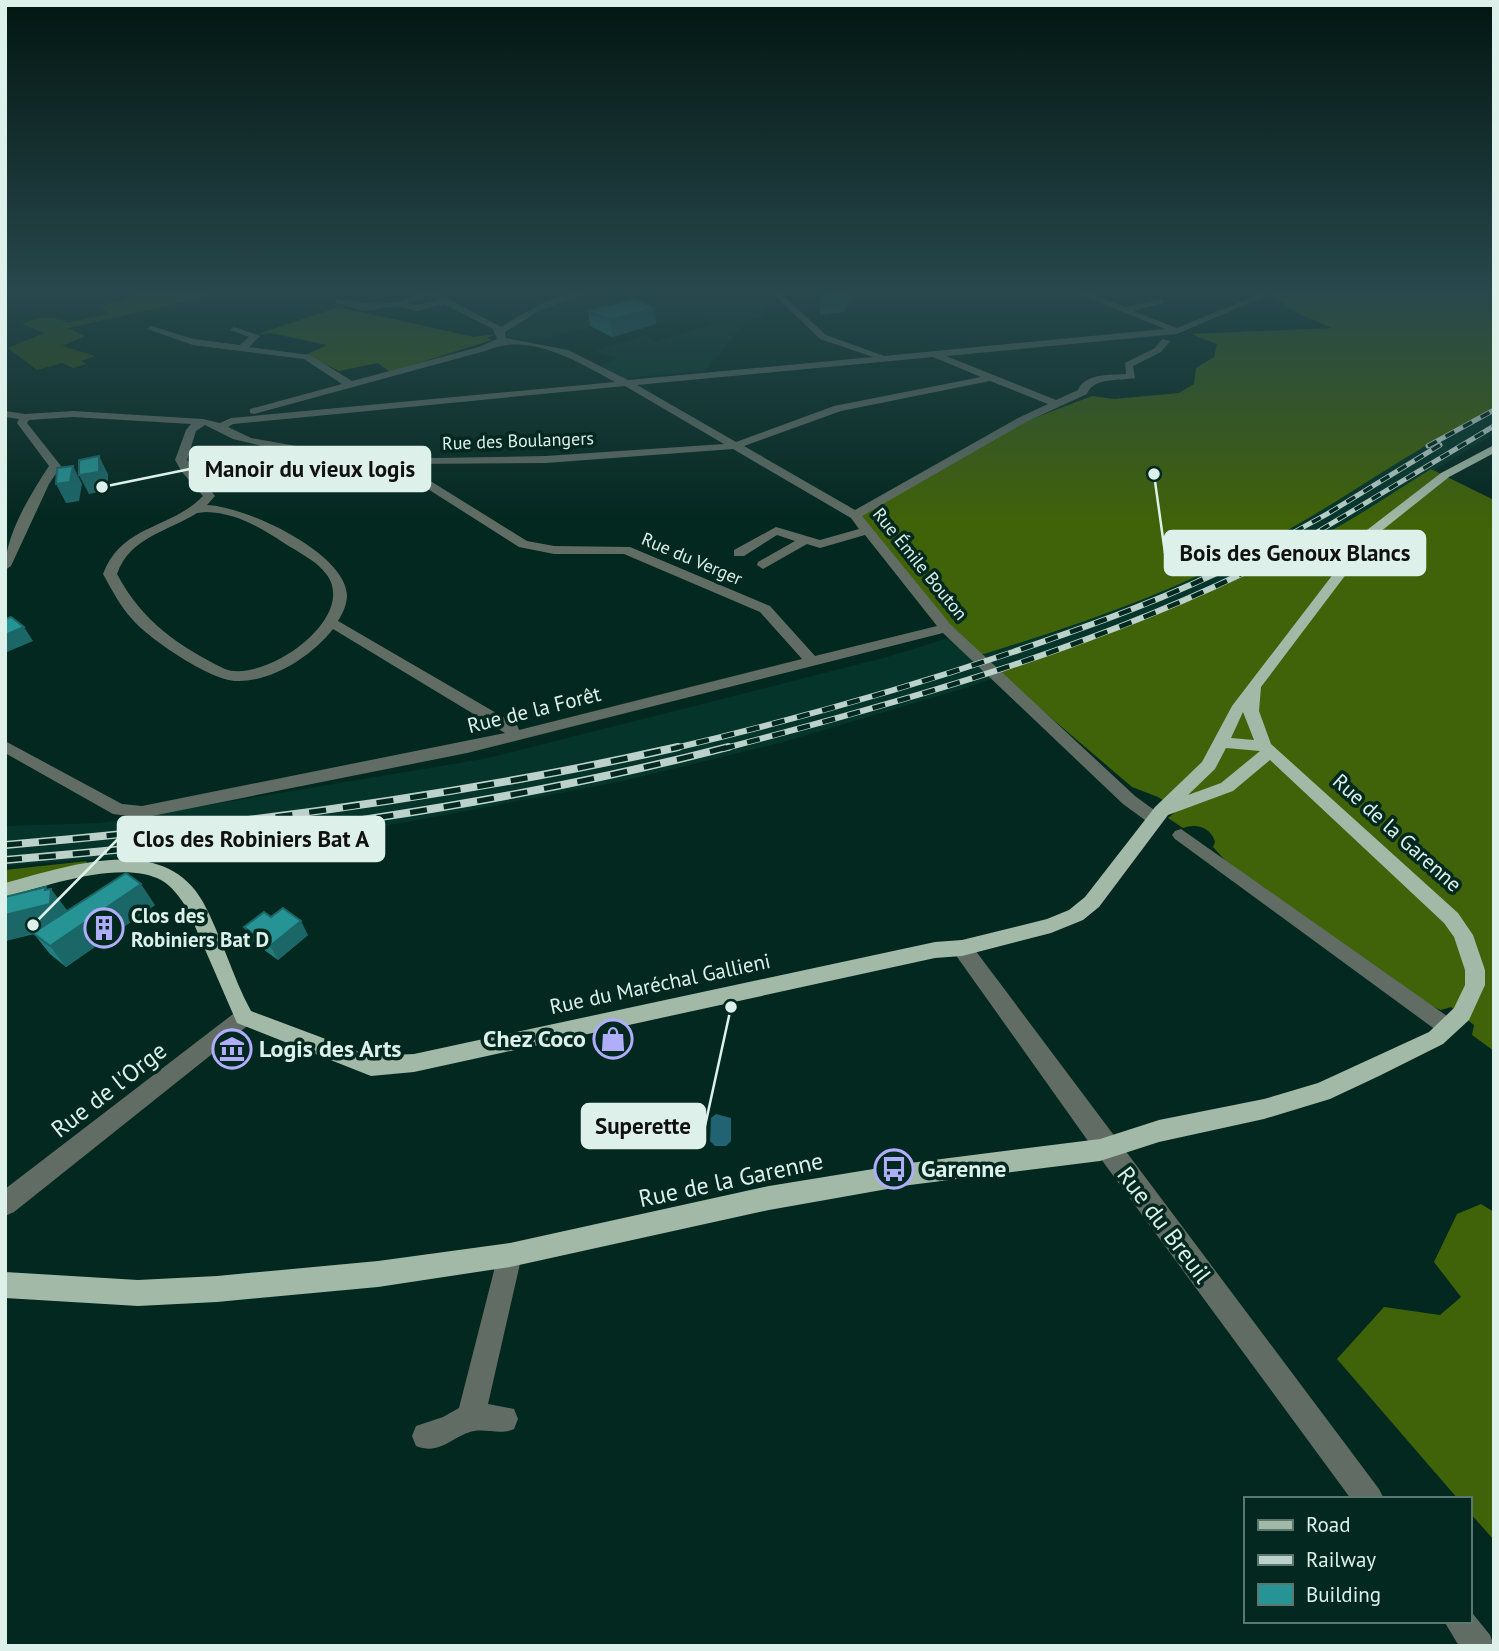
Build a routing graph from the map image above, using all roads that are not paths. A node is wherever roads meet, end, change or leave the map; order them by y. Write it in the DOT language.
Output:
graph roads {
  1 [pos="324,368"];
  2 [pos="410,368"];
  3 [pos="597,368"];
  4 [pos="788,368"];
  5 [pos="966,368"];
  6 [pos="1129,368"];
  7 [pos="989,378"];
  8 [pos="349,384"];
  9 [pos="628,384"];
  10 [pos="1056,404"];
  11 [pos="5,414"];
  12 [pos="25,417"];
  13 [pos="217,422"];
  14 [pos="737,445"];
  15 [pos="1494,449"];
  16 [pos="391,461"];
  17 [pos="209,496"];
  18 [pos="222,507"];
  19 [pos="192,510"];
  20 [pos="855,515"];
  21 [pos="868,530"];
  22 [pos="803,541"];
  23 [pos="739,552"];
  24 [pos="763,565"];
  25 [pos="5,566"];
  26 [pos="331,622"];
  27 [pos="946,628"];
  28 [pos="811,662"];
  29 [pos="1254,685"];
  30 [pos="515,737"];
  31 [pos="1222,742"];
  32 [pos="5,746"];
  33 [pos="1267,749"];
  34 [pos="1158,815"];
  35 [pos="1181,835"];
  36 [pos="5,890"];
  37 [pos="962,948"];
  38 [pos="244,1017"];
  39 [pos="1447,1027"];
  40 [pos="1105,1147"];
  41 [pos="5,1204"];
  42 [pos="510,1255"];
  43 [pos="5,1285"];
  44 [pos="471,1417"];
  45 [pos="504,1419"];
  46 [pos="426,1436"];
  47 [pos="1368,1497"];
  48 [pos="1462,1623"];
  49 [pos="1479,1646"];
  1 -- 8 [label="street"];
  2 -- 8 [label="street"];
  3 -- 9 [label="street, Rue Émile Bouton"];
  4 -- 9 [label="street"];
  5 -- 7 [label="street"];
  6 -- 10 [label="street"];
  7 -- 10 [label="street"];
  7 -- 14 [label="street, Rue des Boulangers"];
  8 -- 13 [label="street"];
  9 -- 13 [label="street"];
  9 -- 14 [label="street, Rue Émile Bouton"];
  10 -- 20 [label="street"];
  11 -- 12 [label="street"];
  12 -- 13 [label="street"];
  12 -- 25 [label="street"];
  13 -- 16 [label="street, Rue des Boulangers"];
  13 -- 17 [label="street"];
  14 -- 16 [label="street, Rue des Boulangers"];
  14 -- 20 [label="street, Rue Émile Bouton"];
  15 -- 29 [label="main road, Rue du Maréchal Gallieni"];
  16 -- 28 [label="street, Rue du Verger"];
  17 -- 18 [label="street"];
  17 -- 19 [label="street"];
  18 -- 19 [label="street"];
  18 -- 26 [label="street"];
  19 -- 26 [label="street"];
  20 -- 21 [label="street, Rue Émile Bouton"];
  21 -- 22 [label="street"];
  21 -- 27 [label="street, Rue Émile Bouton"];
  22 -- 23 [label="street"];
  22 -- 24 [label="street"];
  26 -- 30 [label="street"];
  27 -- 28 [label="street, Rue de la Forêt"];
  27 -- 34 [label="street, Rue Émile Bouton"];
  28 -- 30 [label="street, Rue de la Forêt"];
  29 -- 31 [label="main road, Rue du Maréchal Gallieni"];
  29 -- 33 [label="main road, Rue de la Garenne"];
  30 -- 32 [label="street, Rue de la Forêt"];
  31 -- 33 [label="main road"];
  31 -- 34 [label="main road, Rue du Maréchal Gallieni"];
  33 -- 34 [label="main road"];
  33 -- 39 [label="main road, Rue de la Garenne"];
  34 -- 37 [label="main road, Rue du Maréchal Gallieni"];
  35 -- 39 [label="street"];
  36 -- 38 [label="main road"];
  37 -- 38 [label="main road, Rue du Maréchal Gallieni"];
  37 -- 40 [label="street, Rue du Breuil"];
  38 -- 41 [label="street, Rue de l'Orge"];
  39 -- 40 [label="main road, Rue de la Garenne"];
  40 -- 42 [label="main road, Rue de la Garenne"];
  40 -- 47 [label="street, Rue du Breuil"];
  42 -- 43 [label="main road, Rue de la Garenne"];
  42 -- 44 [label="street"];
  44 -- 45 [label="street"];
  44 -- 46 [label="street"];
  48 -- 49 [label="street"];
}
